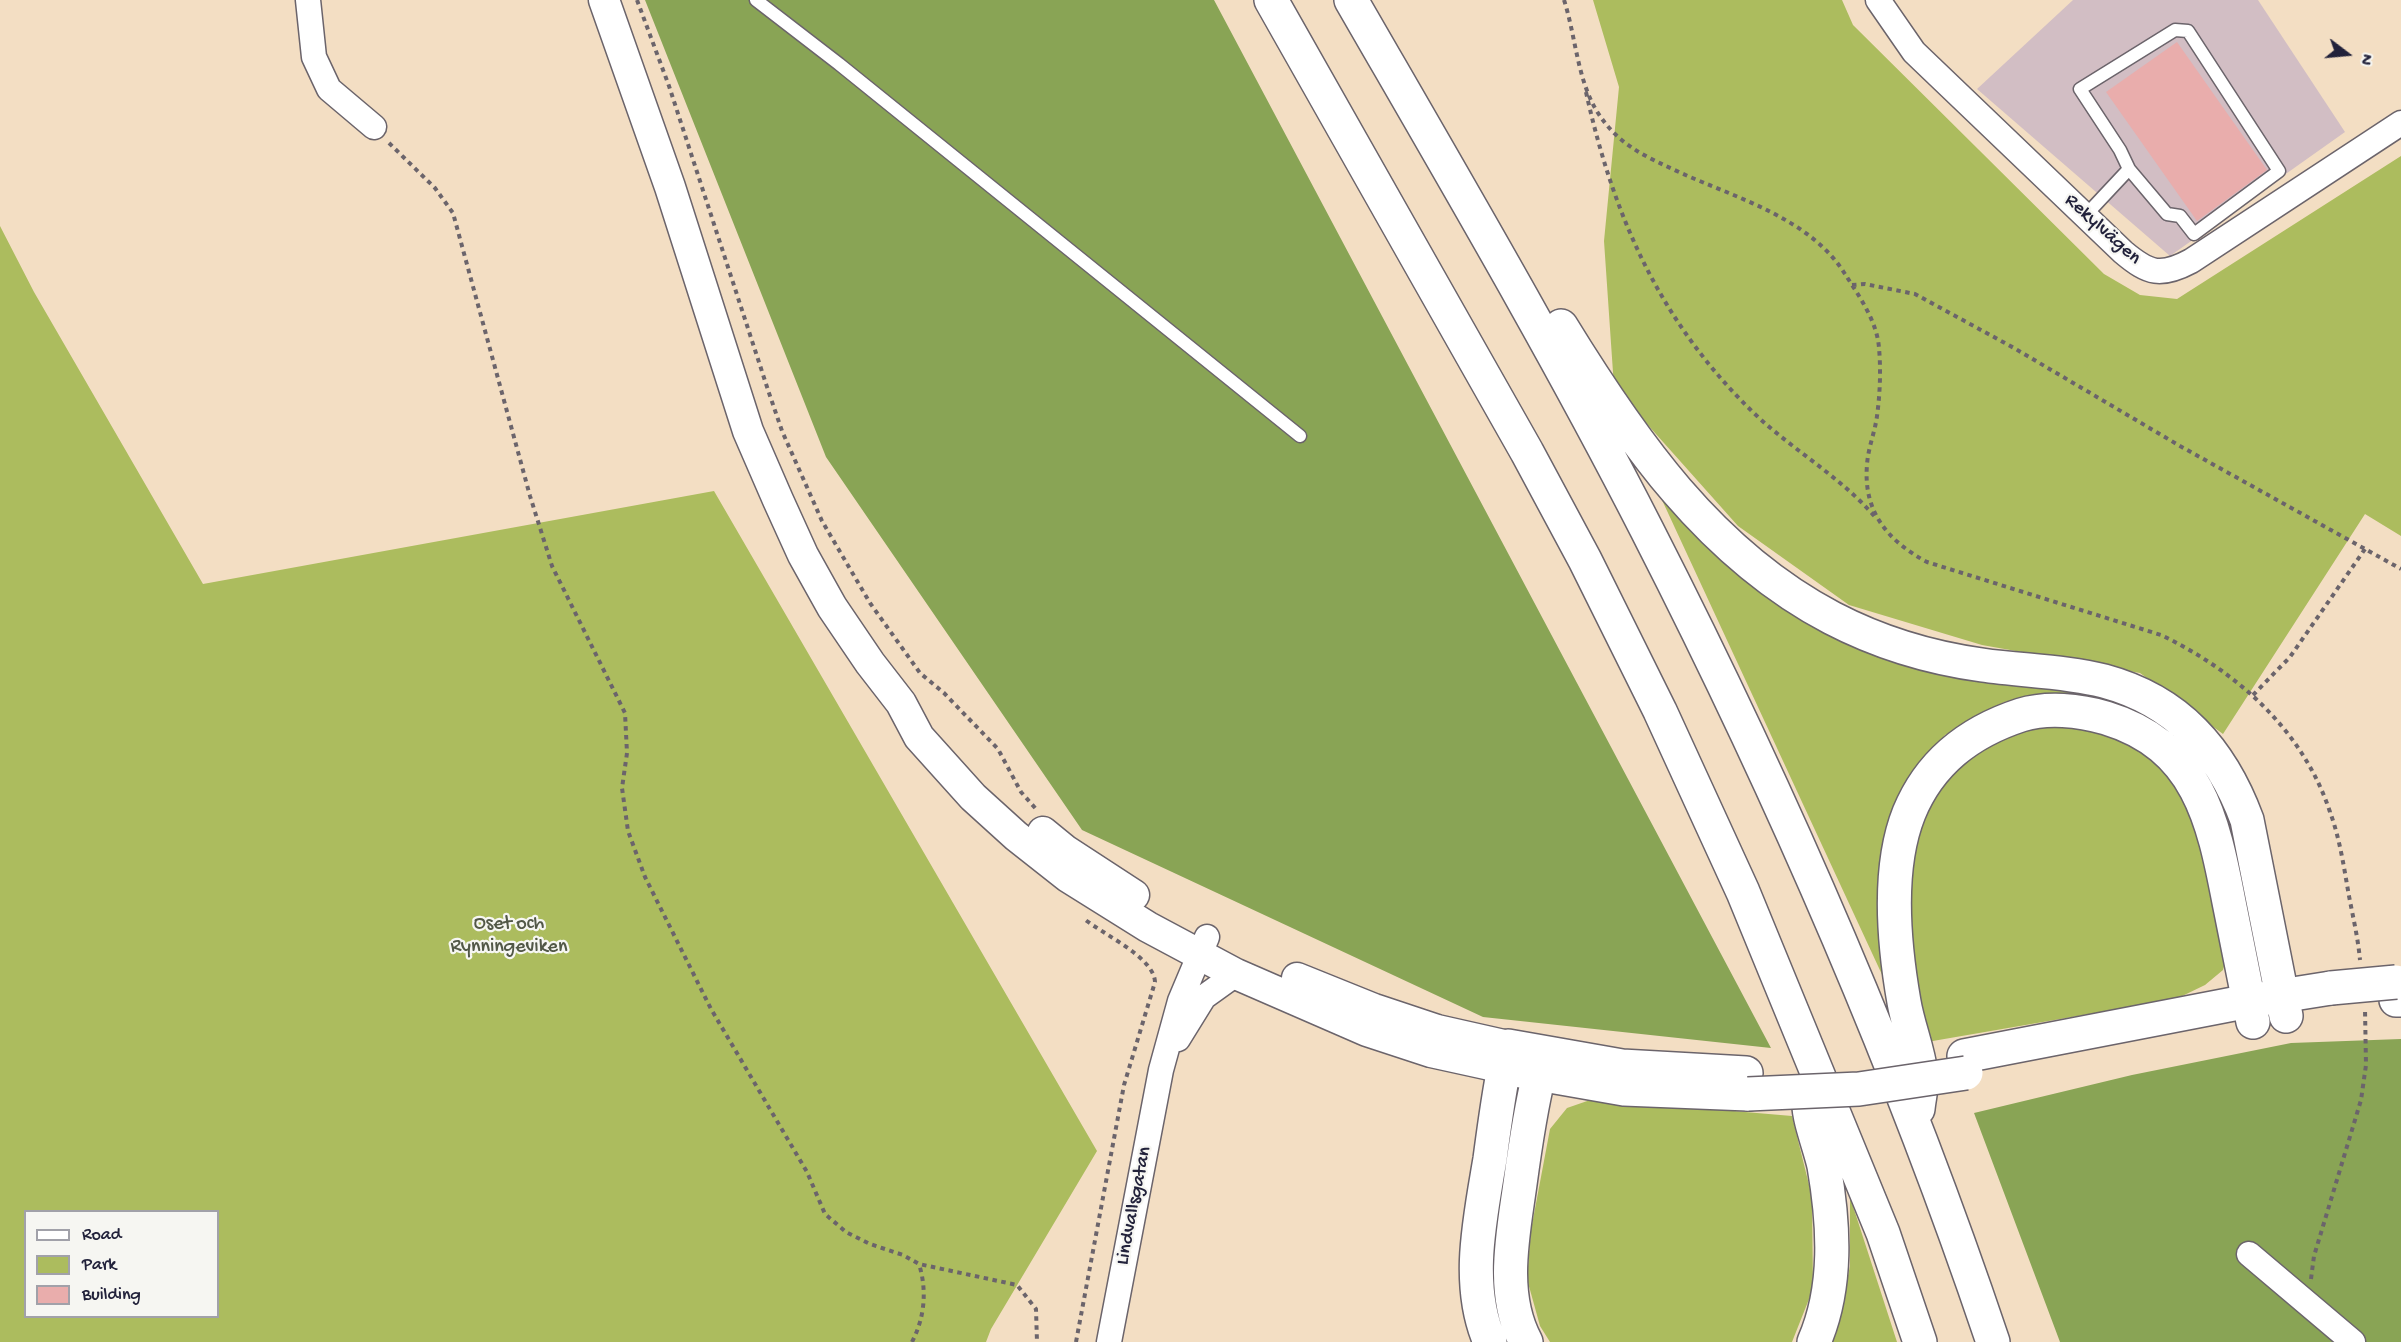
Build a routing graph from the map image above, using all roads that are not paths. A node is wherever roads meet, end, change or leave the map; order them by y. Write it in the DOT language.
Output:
graph roads {
  1 [pos="308,0"];
  2 [pos="604,0"];
  3 [pos="756,0"];
  4 [pos="1271,0"];
  5 [pos="1878,0"];
  6 [pos="1355,7"];
  7 [pos="2401,123"];
  8 [pos="374,127"];
  9 [pos="2129,170"];
  10 [pos="2085,216"];
  11 [pos="1300,436"];
  12 [pos="901,703"];
  13 [pos="1203,946"];
  14 [pos="1236,974"];
  15 [pos="2375,995"];
  16 [pos="2284,1006"];
  17 [pos="2251,1011"];
  18 [pos="1506,1057"];
  19 [pos="1541,1064"];
  20 [pos="1161,1070"];
  21 [pos="1816,1070"];
  22 [pos="1915,1128"];
  23 [pos="2249,1254"];
  24 [pos="1109,1342"];
  25 [pos="1490,1342"];
  26 [pos="1526,1342"];
  27 [pos="1814,1342"];
  28 [pos="1920,1342"];
  29 [pos="1993,1342"];
  30 [pos="2353,1342"];
  1 -- 8 [label="street"];
  2 -- 12 [label="street"];
  3 -- 11 [label="lane"];
  4 -- 21 [label="main road"];
  5 -- 10 [label="street, Rekylvägen"];
  6 -- 16 [label="main road"];
  6 -- 22 [label="main road"];
  7 -- 10 [label="street, Rekylvägen"];
  9 -- 9 [label="lane"];
  9 -- 10 [label="lane"];
  12 -- 13 [label="street"];
  12 -- 13 [label="street"];
  13 -- 14 [label="street"];
  13 -- 18 [label="street"];
  13 -- 20 [label="street, Lindvallsgatan"];
  14 -- 18 [label="street"];
  14 -- 20 [label="street, Lindvallsgatan"];
  15 -- 16 [label="main road"];
  16 -- 17 [label="main road"];
  17 -- 19 [label="main road"];
  17 -- 22 [label="main road"];
  18 -- 19 [label="main road"];
  18 -- 25 [label="main road"];
  19 -- 26 [label="main road"];
  20 -- 24 [label="street, Lindvallsgatan"];
  21 -- 27 [label="main road"];
  21 -- 28 [label="main road"];
  22 -- 29 [label="main road"];
  23 -- 30 [label="street"];
}
